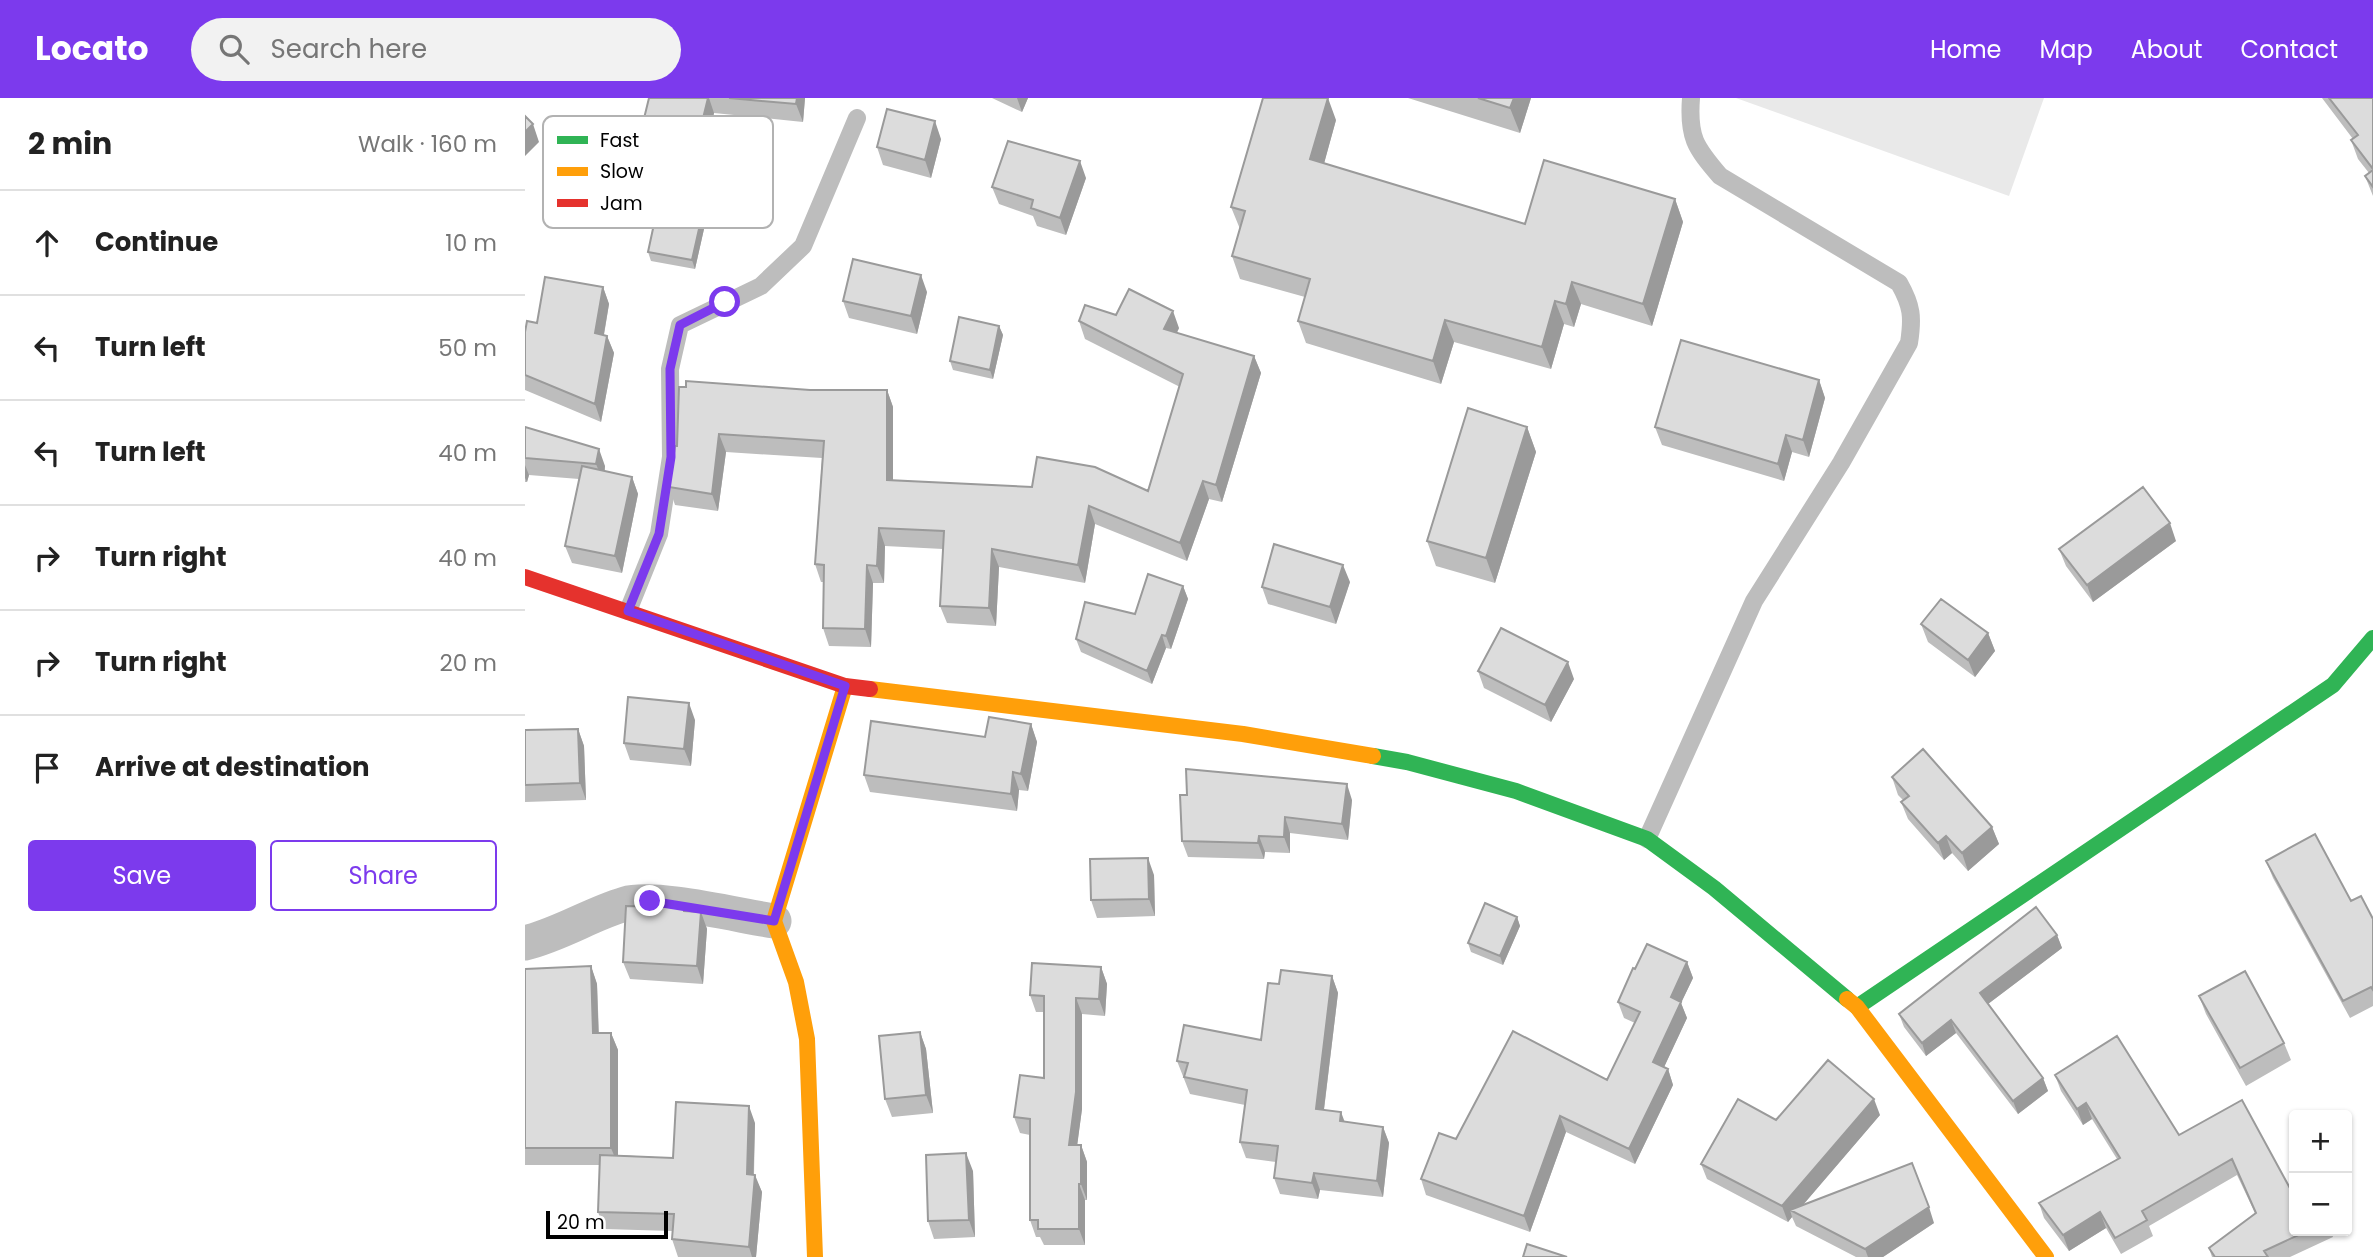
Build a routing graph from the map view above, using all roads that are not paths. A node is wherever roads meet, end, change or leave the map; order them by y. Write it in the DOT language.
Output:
graph roads {
  1 [pos="1691,98"];
  2 [pos="857,118"];
  3 [pos="525,577"];
  4 [pos="628,611"];
  5 [pos="2373,638"];
  6 [pos="845,686"];
  7 [pos="1647,839"];
  8 [pos="774,921"];
  9 [pos="525,943"];
  10 [pos="1857,1007"];
  11 [pos="815,1257"];
  12 [pos="2046,1257"];
  1 -- 7 [label="lane"];
  2 -- 4 [label="lane"];
  3 -- 4 [label="street"];
  4 -- 6 [label="street"];
  5 -- 10 [label="street"];
  6 -- 7 [label="street"];
  6 -- 8 [label="street"];
  7 -- 10 [label="street"];
  8 -- 9 [label="street"];
  8 -- 11 [label="street"];
  10 -- 12 [label="street"];
}
